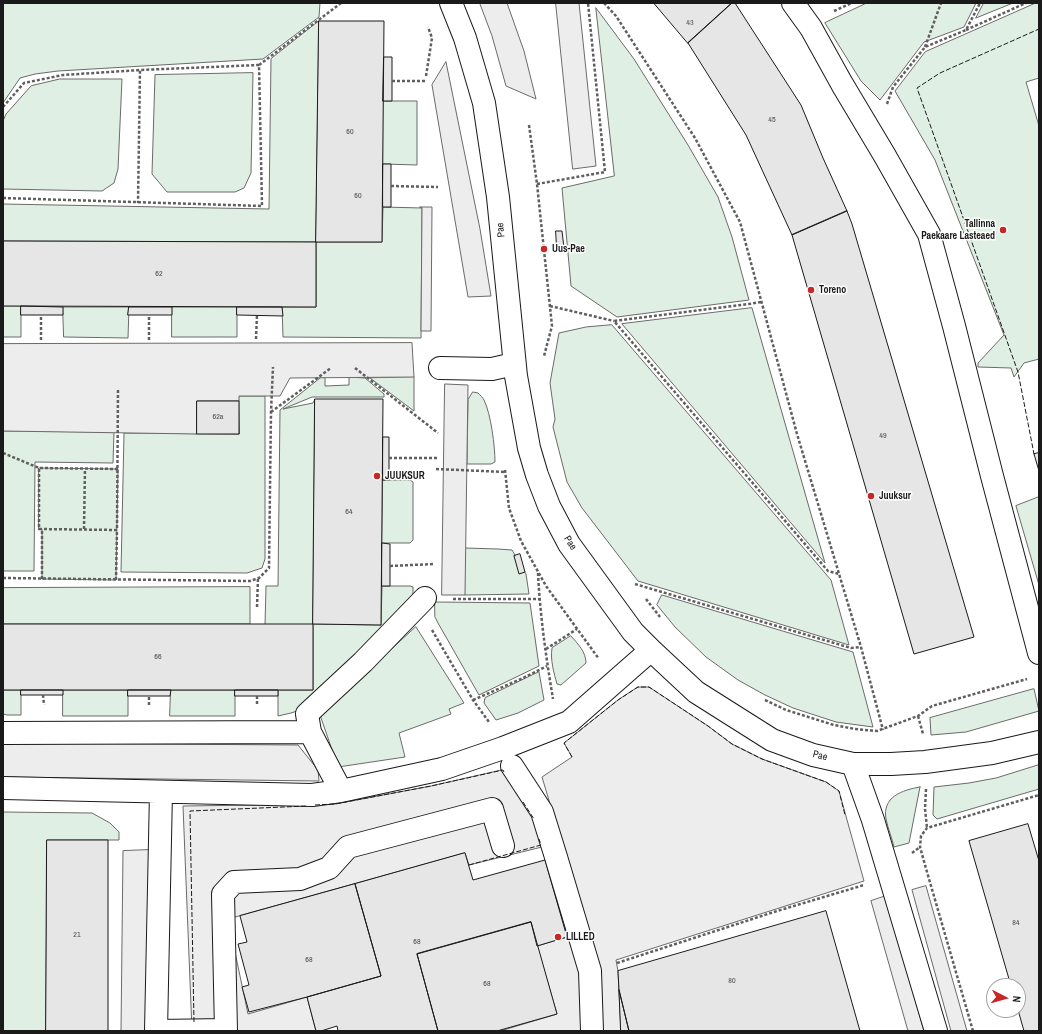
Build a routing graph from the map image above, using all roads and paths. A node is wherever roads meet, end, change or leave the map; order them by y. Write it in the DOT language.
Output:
graph roads {
  1 [pos="342,3"];
  2 [pos="451,3"];
  3 [pos="588,3"];
  4 [pos="604,3"];
  5 [pos="793,3"];
  6 [pos="941,3"];
  7 [pos="980,3"];
  8 [pos="1026,3"];
  9 [pos="427,24"];
  10 [pos="966,30"];
  11 [pos="925,47"];
  12 [pos="259,65"];
  13 [pos="140,70"];
  14 [pos="426,76"];
  15 [pos="392,81"];
  16 [pos="427,81"];
  17 [pos="3,107"];
  18 [pos="529,125"];
  19 [pos="875,138"];
  20 [pos="537,184"];
  21 [pos="391,186"];
  22 [pos="438,187"];
  23 [pos="3,198"];
  24 [pos="138,203"];
  25 [pos="761,302"];
  26 [pos="550,306"];
  27 [pos="41,315"];
  28 [pos="149,315"];
  29 [pos="257,315"];
  30 [pos="614,321"];
  31 [pos="41,340"];
  32 [pos="148,340"];
  33 [pos="256,340"];
  34 [pos="543,358"];
  35 [pos="514,364"];
  36 [pos="274,367"];
  37 [pos="331,368"];
  38 [pos="355,368"];
  39 [pos="440,368"];
  40 [pos="118,390"];
  41 [pos="271,412"];
  42 [pos="438,433"];
  43 [pos="3,453"];
  44 [pos="389,458"];
  45 [pos="437,458"];
  46 [pos="504,465"];
  47 [pos="39,468"];
  48 [pos="85,469"];
  49 [pos="118,469"];
  50 [pos="436,469"];
  51 [pos="505,472"];
  52 [pos="42,529"];
  53 [pos="84,529"];
  54 [pos="117,530"];
  55 [pos="434,564"];
  56 [pos="390,566"];
  57 [pos="538,572"];
  58 [pos="839,574"];
  59 [pos="3,578"];
  60 [pos="258,578"];
  61 [pos="42,579"];
  62 [pos="116,580"];
  63 [pos="639,590"];
  64 [pos="644,596"];
  65 [pos="424,598"];
  66 [pos="539,599"];
  67 [pos="257,607"];
  68 [pos="662,620"];
  69 [pos="577,629"];
  70 [pos="861,647"];
  71 [pos="546,649"];
  72 [pos="651,650"];
  73 [pos="1039,653"];
  74 [pos="595,664"];
  75 [pos="548,666"];
  76 [pos="1031,678"];
  77 [pos="559,696"];
  78 [pos="553,699"];
  79 [pos="473,700"];
  80 [pos="764,700"];
  81 [pos="548,702"];
  82 [pos="918,716"];
  83 [pos="490,724"];
  84 [pos="883,730"];
  85 [pos="310,732"];
  86 [pos="3,734"];
  87 [pos="923,737"];
  88 [pos="1039,742"];
  89 [pos="853,764"];
  90 [pos="512,766"];
  91 [pos="3,788"];
  92 [pos="926,788"];
  93 [pos="341,791"];
  94 [pos="161,792"];
  95 [pos="1039,795"];
  96 [pos="927,828"];
  97 [pos="503,846"];
  98 [pos="920,847"];
  99 [pos="911,853"];
  100 [pos="868,883"];
  101 [pos="590,971"];
  102 [pos="226,1030"];
  103 [pos="156,1031"];
  104 [pos="592,1031"];
  105 [pos="936,1031"];
  106 [pos="973,1031"];
  1 -- 12 [label="path"];
  2 -- 35 [label="street, Pae"];
  3 -- 20 [label="path"];
  4 -- 25 [label="path"];
  5 -- 19 [label="street"];
  6 -- 11 [label="path"];
  7 -- 10 [label="path"];
  8 -- 10 [label="path"];
  9 -- 14 [label="path"];
  10 -- 11 [label="path"];
  11 -- 19 [label="path"];
  12 -- 13 [label="path"];
  12 -- 24 [label="path"];
  13 -- 17 [label="path"];
  13 -- 24 [label="path"];
  15 -- 16 [label="path"];
  18 -- 20 [label="path"];
  19 -- 73 [label="street"];
  20 -- 26 [label="path"];
  21 -- 22 [label="path"];
  23 -- 24 [label="path"];
  25 -- 30 [label="path"];
  25 -- 58 [label="path"];
  26 -- 30 [label="path"];
  26 -- 34 [label="path"];
  27 -- 31 [label="path"];
  28 -- 32 [label="path"];
  29 -- 33 [label="path"];
  30 -- 58 [label="path"];
  35 -- 39 [label="street"];
  35 -- 72 [label="street, Pae"];
  36 -- 41 [label="path"];
  37 -- 41 [label="path"];
  38 -- 42 [label="path"];
  40 -- 49 [label="path"];
  41 -- 60 [label="path"];
  43 -- 47 [label="path"];
  44 -- 45 [label="path"];
  46 -- 51 [label="path"];
  47 -- 48 [label="path"];
  47 -- 52 [label="path"];
  48 -- 49 [label="path"];
  48 -- 53 [label="path"];
  49 -- 54 [label="path"];
  50 -- 51 [label="path"];
  51 -- 57 [label="path"];
  52 -- 53 [label="path"];
  52 -- 61 [label="path"];
  53 -- 54 [label="path"];
  54 -- 62 [label="path"];
  55 -- 56 [label="path"];
  57 -- 66 [label="path"];
  57 -- 69 [label="path"];
  58 -- 70 [label="path"];
  59 -- 61 [label="path"];
  60 -- 62 [label="path"];
  60 -- 67 [label="path"];
  61 -- 62 [label="path"];
  63 -- 70 [label="path"];
  64 -- 68 [label="path"];
  65 -- 66 [label="path"];
  65 -- 79 [label="path"];
  65 -- 85 [label="street"];
  66 -- 71 [label="path"];
  69 -- 71 [label="path"];
  69 -- 74 [label="path"];
  70 -- 84 [label="path"];
  71 -- 75 [label="path"];
  72 -- 89 [label="street, Pae"];
  72 -- 93 [label="street"];
  75 -- 78 [label="path"];
  75 -- 79 [label="path"];
  76 -- 82 [label="path"];
  77 -- 78 [label="path"];
  78 -- 81 [label="path"];
  79 -- 83 [label="path"];
  80 -- 84 [label="path"];
  82 -- 84 [label="path"];
  82 -- 87 [label="path"];
  85 -- 86 [label="street"];
  85 -- 93 [label="street"];
  88 -- 89 [label="street, Pae"];
  89 -- 105 [label="street"];
  90 -- 101 [label="street"];
  91 -- 94 [label="street"];
  92 -- 96 [label="path"];
  93 -- 94 [label="street"];
  94 -- 103 [label="street"];
  95 -- 96 [label="path"];
  96 -- 98 [label="path"];
  97 -- 102 [label="street"];
  98 -- 99 [label="path"];
  98 -- 106 [label="path"];
  100 -- 101 [label="path"];
  101 -- 104 [label="street"];
  102 -- 103 [label="street"];
}
